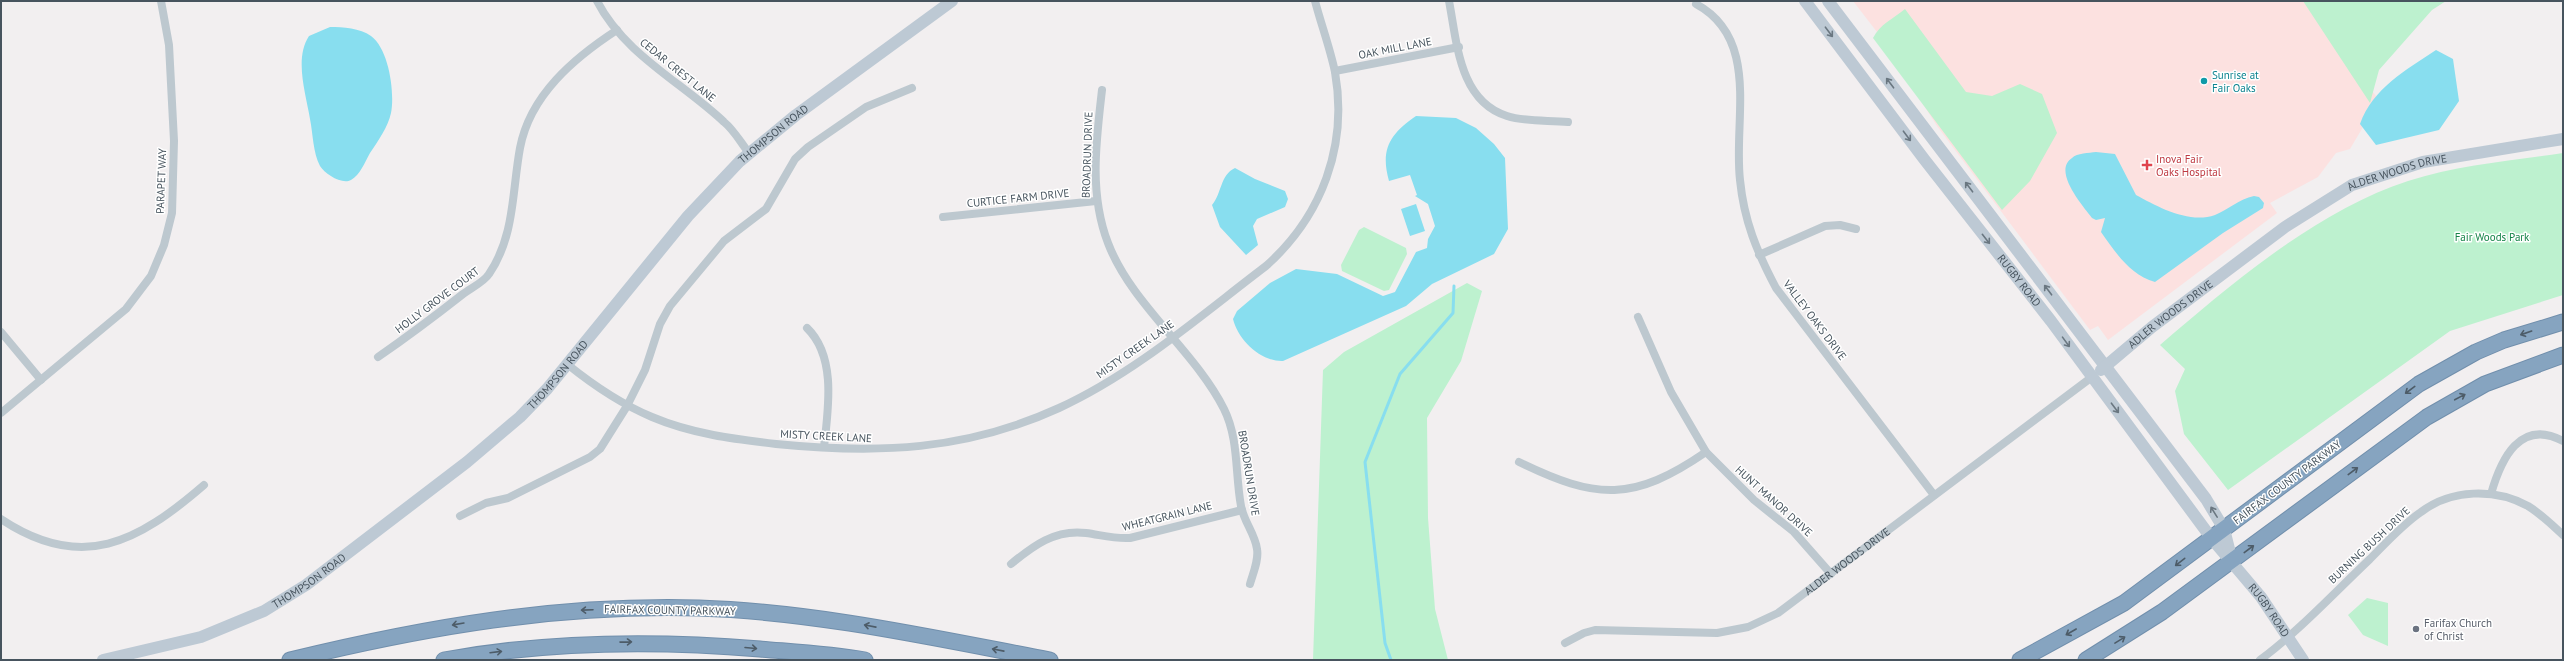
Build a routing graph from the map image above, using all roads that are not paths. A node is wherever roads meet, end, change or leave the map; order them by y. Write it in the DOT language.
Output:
graph roads {
  1 [pos="161,1"];
  2 [pos="597,1"];
  3 [pos="952,1"];
  4 [pos="1315,1"];
  5 [pos="1449,1"];
  6 [pos="1805,1"];
  7 [pos="1828,1"];
  8 [pos="1696,4"];
  9 [pos="617,30"];
  10 [pos="1459,48"];
  11 [pos="1334,71"];
  12 [pos="912,88"];
  13 [pos="1102,90"];
  14 [pos="1568,122"];
  15 [pos="2563,139"];
  16 [pos="749,153"];
  17 [pos="1096,201"];
  18 [pos="943,217"];
  19 [pos="1856,229"];
  20 [pos="2250,254"];
  21 [pos="1759,255"];
  22 [pos="1638,317"];
  23 [pos="2563,322"];
  24 [pos="807,328"];
  25 [pos="1,332"];
  26 [pos="1172,337"];
  27 [pos="2563,355"];
  28 [pos="378,357"];
  29 [pos="567,364"];
  30 [pos="2106,366"];
  31 [pos="2092,377"];
  32 [pos="41,380"];
  33 [pos="627,406"];
  34 [pos="1,413"];
  35 [pos="2563,441"];
  36 [pos="824,448"];
  37 [pos="1706,452"];
  38 [pos="1519,462"];
  39 [pos="204,485"];
  40 [pos="2491,494"];
  41 [pos="1934,495"];
  42 [pos="1242,510"];
  43 [pos="460,516"];
  44 [pos="1,519"];
  45 [pos="2224,529"];
  46 [pos="2563,535"];
  47 [pos="2212,539"];
  48 [pos="2232,561"];
  49 [pos="1011,564"];
  50 [pos="1831,574"];
  51 [pos="1250,584"];
  52 [pos="2287,639"];
  53 [pos="1565,643"];
  54 [pos="103,660"];
  55 [pos="290,660"];
  56 [pos="444,660"];
  57 [pos="865,660"];
  58 [pos="1050,660"];
  59 [pos="2020,660"];
  60 [pos="2086,660"];
  61 [pos="2260,660"];
  62 [pos="2303,660"];
  1 -- 32 [label="street, PARAPET WAY"];
  2 -- 9 [label="street, CEDAR CREST LANE"];
  3 -- 16 [label="street, THOMPSON ROAD"];
  4 -- 11 [label="street, MISTY CREEK LANE"];
  5 -- 10 [label="street"];
  6 -- 31 [label="street, RUGBY ROAD, one-way"];
  30 -- 7 [label="street, RUGBY ROAD, one-way"];
  8 -- 21 [label="street, VALLEY OAKS DRIVE"];
  9 -- 16 [label="street, CEDAR CREST LANE"];
  9 -- 28 [label="street, HOLLY GROVE COURT"];
  10 -- 11 [label="street, OAK MILL LANE"];
  10 -- 14 [label="street"];
  11 -- 26 [label="street, MISTY CREEK LANE"];
  12 -- 33 [label="street"];
  13 -- 17 [label="street, BROADRUN DRIVE"];
  15 -- 20 [label="street, ALDER WOODS DRIVE"];
  16 -- 29 [label="street, THOMPSON ROAD"];
  17 -- 18 [label="street, CURTICE FARM DRIVE"];
  17 -- 26 [label="street, BROADRUN DRIVE"];
  19 -- 21 [label="street"];
  20 -- 30 [label="street, ADLER WOODS DRIVE"];
  21 -- 41 [label="street, VALLEY OAKS DRIVE"];
  22 -- 37 [label="street, HUNT MANOR DRIVE"];
  23 -- 45 [label="highway, FAIRFAX COUNTY PARKWAY, one-way"];
  24 -- 36 [label="street"];
  25 -- 32 [label="street"];
  26 -- 36 [label="street, MISTY CREEK LANE"];
  26 -- 42 [label="street, BROADRUN DRIVE"];
  48 -- 27 [label="highway, one-way"];
  29 -- 33 [label="street, MISTY CREEK LANE"];
  29 -- 54 [label="street, THOMPSON ROAD"];
  30 -- 31 [label="street, ADLER WOODS DRIVE"];
  45 -- 30 [label="street, RUGBY ROAD, one-way"];
  31 -- 41 [label="street, ALDER WOODS DRIVE"];
  31 -- 47 [label="street, RUGBY ROAD, one-way"];
  32 -- 34 [label="street, PARAPET WAY"];
  33 -- 36 [label="street, MISTY CREEK LANE"];
  33 -- 43 [label="street"];
  35 -- 40 [label="street"];
  37 -- 38 [label="street"];
  37 -- 50 [label="street, HUNT MANOR DRIVE"];
  39 -- 44 [label="street"];
  40 -- 46 [label="street, BURNING BUSH DRIVE"];
  40 -- 52 [label="street, BURNING BUSH DRIVE"];
  41 -- 50 [label="street, ALDER WOODS DRIVE"];
  42 -- 49 [label="street, WHEATGRAIN LANE"];
  42 -- 51 [label="street, BROADRUN DRIVE"];
  45 -- 47 [label="highway, FAIRFAX COUNTY PARKWAY"];
  45 -- 48 [label="street, RUGBY ROAD"];
  47 -- 48 [label="street, RUGBY ROAD"];
  47 -- 59 [label="highway, FAIRFAX COUNTY PARKWAY, one-way"];
  48 -- 52 [label="street, RUGBY ROAD"];
  60 -- 48 [label="highway, one-way"];
  50 -- 53 [label="street, ALDER WOODS DRIVE"];
  52 -- 61 [label="street, BURNING BUSH DRIVE"];
  52 -- 62 [label="street, RUGBY ROAD"];
  58 -- 55 [label="highway, FAIRFAX COUNTY PARKWAY, one-way"];
  56 -- 57 [label="highway, one-way"];
}
